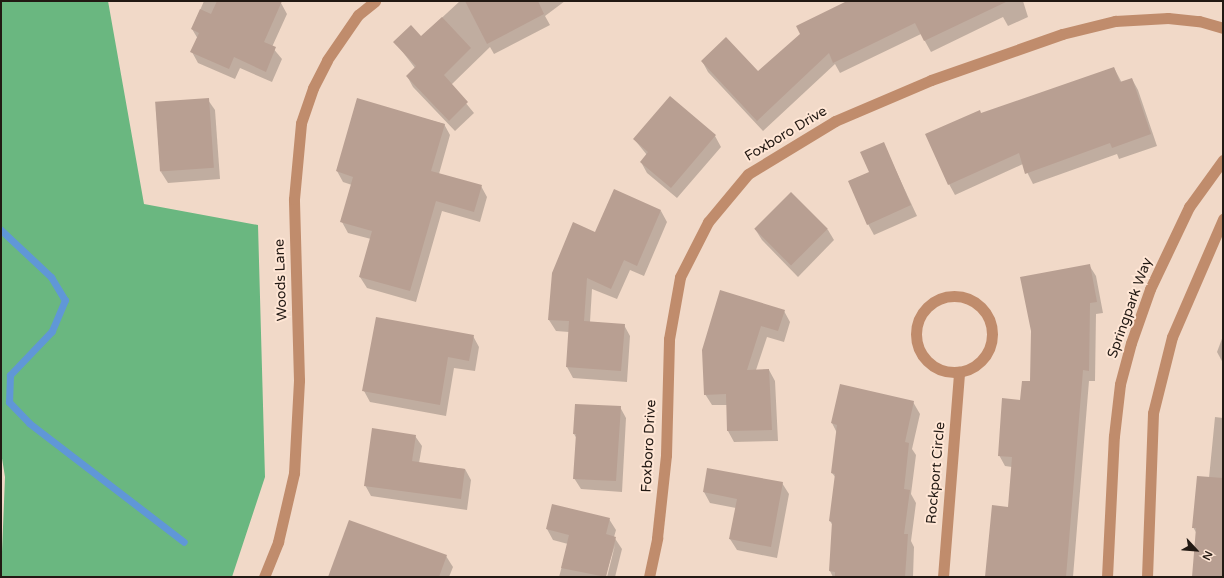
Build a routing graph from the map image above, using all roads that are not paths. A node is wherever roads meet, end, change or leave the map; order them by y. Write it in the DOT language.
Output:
graph roads {
  1 [pos="375,1"];
  2 [pos="1223,28"];
  3 [pos="1223,160"];
  4 [pos="1223,219"];
  5 [pos="960,372"];
  6 [pos="264,577"];
  7 [pos="649,577"];
  8 [pos="944,577"];
  9 [pos="1107,577"];
  10 [pos="1147,577"];
  1 -- 6 [label="street, Woods Lane"];
  2 -- 7 [label="street, Foxboro Drive"];
  3 -- 9 [label="street, Springpark Way"];
  4 -- 10 [label="street"];
  5 -- 5 [label="street"];
  5 -- 8 [label="street, Rockport Circle"];
}
